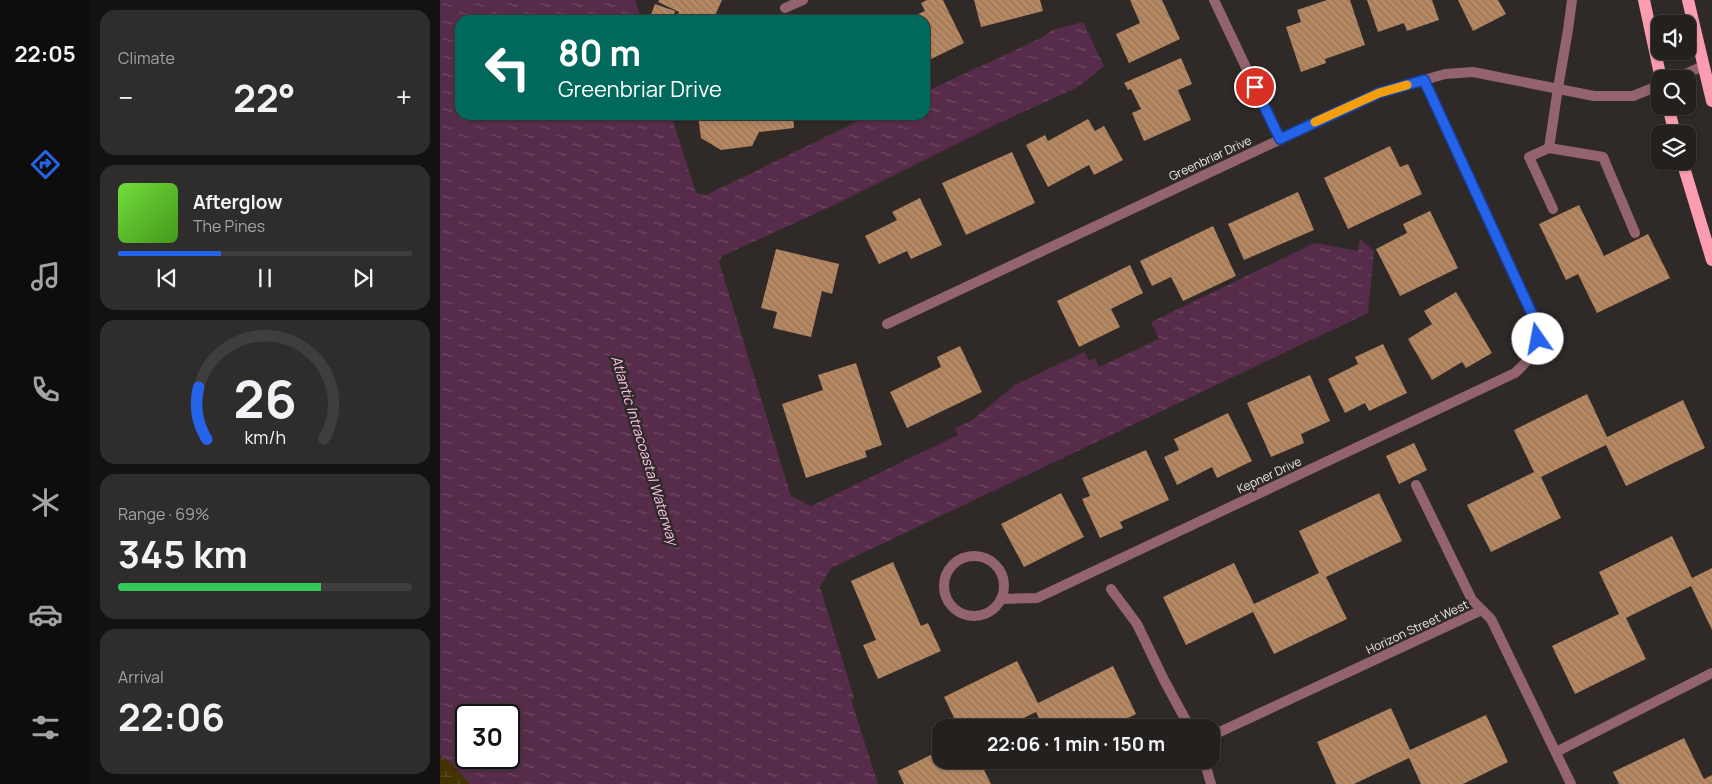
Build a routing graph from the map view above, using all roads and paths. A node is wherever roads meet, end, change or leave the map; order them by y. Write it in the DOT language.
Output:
graph roads {
  1 [pos="803,0"];
  2 [pos="1214,0"];
  3 [pos="1572,0"];
  4 [pos="1644,0"];
  5 [pos="1688,0"];
  6 [pos="785,8"];
  7 [pos="1707,64"];
  8 [pos="1659,70"];
  9 [pos="1694,70"];
  10 [pos="1424,80"];
  11 [pos="1558,88"];
  12 [pos="1651,89"];
  13 [pos="1712,101"];
  14 [pos="1280,139"];
  15 [pos="1550,148"];
  16 [pos="1685,170"];
  17 [pos="1553,209"];
  18 [pos="1635,233"];
  19 [pos="1712,260"];
  20 [pos="887,324"];
  21 [pos="1416,485"];
  22 [pos="1111,589"];
  23 [pos="1001,599"];
  24 [pos="1482,610"];
  25 [pos="1712,673"];
  26 [pos="1185,719"];
  27 [pos="1220,732"];
  28 [pos="1556,752"];
  29 [pos="1207,769"];
  30 [pos="1211,784"];
  31 [pos="1572,784"];
  1 -- 6 [label="street"];
  2 -- 14 [label="street"];
  3 -- 11 [label="street"];
  4 -- 8 [label="main road"];
  5 -- 7 [label="main road"];
  7 -- 9 [label="street"];
  7 -- 13 [label="main road"];
  10 -- 11 [label="street, Greenbriar Drive"];
  10 -- 14 [label="street, Greenbriar Drive"];
  10 -- 23 [label="street, Kepner Drive"];
  11 -- 12 [label="street, Greenbriar Drive"];
  11 -- 15 [label="street"];
  14 -- 20 [label="street, Greenbriar Drive"];
  15 -- 17 [label="street"];
  15 -- 18 [label="street"];
  16 -- 19 [label="main road"];
  21 -- 24 [label="street"];
  22 -- 26 [label="street"];
  23 -- 23 [label="street"];
  24 -- 27 [label="street, Horizon Street West"];
  24 -- 28 [label="street, Horizon Street West"];
  25 -- 28 [label="street"];
  28 -- 31 [label="street, Horizon Street West"];
  29 -- 30 [label="street"];
}
